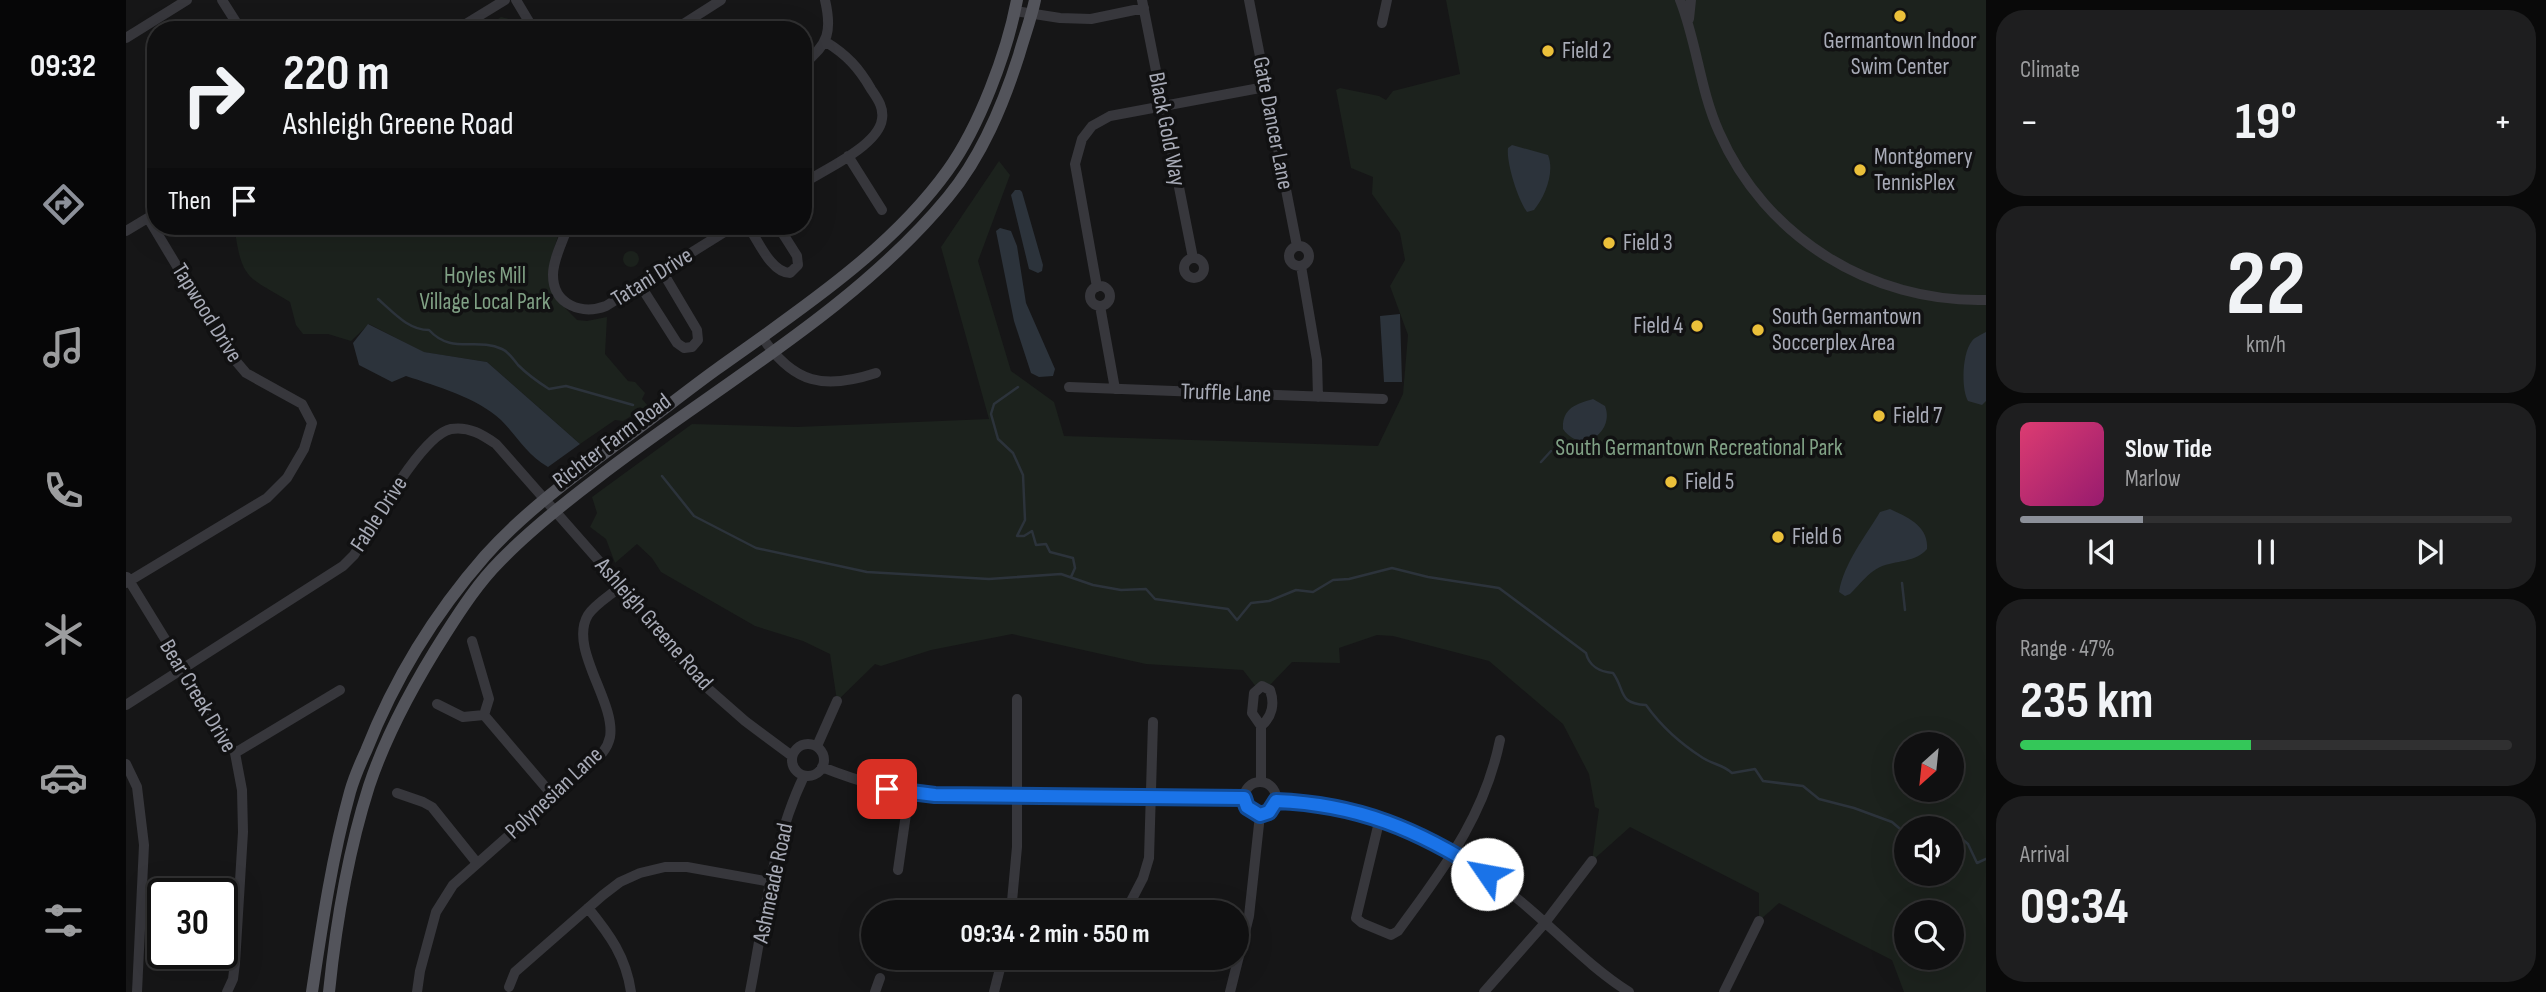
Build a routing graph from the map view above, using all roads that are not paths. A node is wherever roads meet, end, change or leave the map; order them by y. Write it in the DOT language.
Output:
graph roads {
  1 [pos="187,0"];
  2 [pos="222,0"];
  3 [pos="505,0"];
  4 [pos="516,0"];
  5 [pos="721,0"];
  6 [pos="825,0"];
  7 [pos="1035,0"];
  8 [pos="1249,0"];
  9 [pos="1387,0"];
  10 [pos="1681,0"];
  11 [pos="1691,0"];
  12 [pos="1143,4"];
  13 [pos="1016,5"];
  14 [pos="1032,14"];
  15 [pos="153,21"];
  16 [pos="235,21"];
  17 [pos="471,21"];
  18 [pos="529,21"];
  19 [pos="688,21"];
  20 [pos="1689,21"];
  21 [pos="1382,23"];
  22 [pos="147,25"];
  23 [pos="126,38"];
  24 [pos="826,42"];
  25 [pos="812,55"];
  26 [pos="1265,87"];
  27 [pos="1162,106"];
  28 [pos="848,156"];
  29 [pos="812,178"];
  30 [pos="882,211"];
  31 [pos="147,218"];
  32 [pos="126,231"];
  33 [pos="163,235"];
  34 [pos="565,235"];
  35 [pos="720,235"];
  36 [pos="754,235"];
  37 [pos="784,235"];
  38 [pos="1193,258"];
  39 [pos="662,271"];
  40 [pos="640,285"];
  41 [pos="1986,300"];
  42 [pos="762,337"];
  43 [pos="772,351"];
  44 [pos="876,373"];
  45 [pos="1069,387"];
  46 [pos="1115,388"];
  47 [pos="1318,397"];
  48 [pos="1382,399"];
  49 [pos="545,499"];
  50 [pos="555,511"];
  51 [pos="127,580"];
  52 [pos="621,586"];
  53 [pos="472,640"];
  54 [pos="183,669"];
  55 [pos="340,690"];
  56 [pos="1017,699"];
  57 [pos="837,701"];
  58 [pos="437,704"];
  59 [pos="126,705"];
  60 [pos="484,715"];
  61 [pos="1153,722"];
  62 [pos="1261,726"];
  63 [pos="1500,740"];
  64 [pos="817,746"];
  65 [pos="235,753"];
  66 [pos="792,756"];
  67 [pos="126,764"];
  68 [pos="822,767"];
  69 [pos="804,776"];
  70 [pos="1261,782"];
  71 [pos="397,793"];
  72 [pos="909,793"];
  73 [pos="553,796"];
  74 [pos="1017,797"];
  75 [pos="1150,798"];
  76 [pos="1244,798"];
  77 [pos="1276,801"];
  78 [pos="1260,815"];
  79 [pos="1380,818"];
  80 [pos="1454,853"];
  81 [pos="1592,861"];
  82 [pos="477,863"];
  83 [pos="898,870"];
  84 [pos="771,882"];
  85 [pos="1012,900"];
  86 [pos="1132,900"];
  87 [pos="588,908"];
  88 [pos="1759,922"];
  89 [pos="1544,924"];
  90 [pos="1000,970"];
  91 [pos="880,978"];
  92 [pos="509,987"];
  93 [pos="137,992"];
  94 [pos="227,992"];
  95 [pos="312,992"];
  96 [pos="329,992"];
  97 [pos="417,992"];
  98 [pos="631,992"];
  99 [pos="750,992"];
  100 [pos="875,992"];
  101 [pos="994,992"];
  102 [pos="1230,992"];
  103 [pos="1484,992"];
  104 [pos="1628,992"];
  105 [pos="1724,992"];
  1 -- 15 [label="street"];
  2 -- 16 [label="street"];
  3 -- 17 [label="street"];
  4 -- 18 [label="street"];
  5 -- 19 [label="street"];
  6 -- 24 [label="street"];
  7 -- 14 [label="main road, Richter Farm Road"];
  8 -- 26 [label="street, Gate Dancer Lane"];
  9 -- 21 [label="street"];
  10 -- 20 [label="street"];
  11 -- 20 [label="street"];
  12 -- 14 [label="street"];
  12 -- 27 [label="street, Black Gold Way"];
  13 -- 14 [label="street"];
  13 -- 42 [label="main road, Richter Farm Road"];
  14 -- 43 [label="main road, Richter Farm Road"];
  20 -- 41 [label="street"];
  22 -- 23 [label="street"];
  24 -- 25 [label="street"];
  24 -- 28 [label="street"];
  26 -- 27 [label="street"];
  26 -- 47 [label="street, Gate Dancer Lane"];
  27 -- 38 [label="street, Black Gold Way"];
  27 -- 46 [label="street"];
  28 -- 29 [label="street"];
  28 -- 30 [label="street"];
  31 -- 32 [label="street"];
  33 -- 51 [label="street, Tapwood Drive"];
  34 -- 40 [label="street, Tatani Drive"];
  35 -- 39 [label="street, Tatani Drive"];
  36 -- 37 [label="street"];
  39 -- 40 [label="street, Tatani Drive"];
  39 -- 40 [label="street"];
  42 -- 43 [label="street"];
  42 -- 49 [label="main road, Richter Farm Road"];
  43 -- 44 [label="street"];
  43 -- 50 [label="main road, Richter Farm Road"];
  45 -- 46 [label="street, Truffle Lane"];
  46 -- 47 [label="street, Truffle Lane"];
  47 -- 48 [label="street, Truffle Lane"];
  49 -- 50 [label="street, Fable Drive"];
  49 -- 54 [label="street, Fable Drive"];
  49 -- 95 [label="main road, Richter Farm Road"];
  50 -- 52 [label="street, Ashleigh Greene Road"];
  50 -- 96 [label="main road, Richter Farm Road"];
  51 -- 54 [label="street, Bear Creek Drive"];
  52 -- 66 [label="street, Ashleigh Greene Road"];
  52 -- 73 [label="street, Polynesian Lane"];
  53 -- 60 [label="street"];
  54 -- 59 [label="street, Fable Drive"];
  54 -- 65 [label="street, Bear Creek Drive"];
  55 -- 65 [label="street"];
  56 -- 74 [label="street"];
  57 -- 64 [label="street"];
  58 -- 60 [label="street"];
  60 -- 73 [label="street"];
  61 -- 75 [label="street"];
  62 -- 70 [label="street"];
  63 -- 80 [label="street"];
  64 -- 66 [label="street"];
  64 -- 68 [label="street"];
  65 -- 94 [label="street, Bear Creek Drive"];
  66 -- 69 [label="street"];
  67 -- 93 [label="street"];
  68 -- 69 [label="street"];
  68 -- 72 [label="street"];
  69 -- 84 [label="street, Ashmeade Road"];
  70 -- 76 [label="street"];
  70 -- 77 [label="street"];
  71 -- 82 [label="street"];
  72 -- 74 [label="street"];
  72 -- 83 [label="street"];
  73 -- 82 [label="street, Polynesian Lane"];
  74 -- 75 [label="street"];
  74 -- 85 [label="street"];
  75 -- 76 [label="street"];
  75 -- 86 [label="street"];
  76 -- 78 [label="street"];
  77 -- 78 [label="street"];
  77 -- 79 [label="street"];
  78 -- 102 [label="street"];
  79 -- 80 [label="street"];
  79 -- 80 [label="street"];
  80 -- 89 [label="street"];
  81 -- 89 [label="street"];
  82 -- 97 [label="street, Polynesian Lane"];
  84 -- 87 [label="street"];
  84 -- 99 [label="street, Ashmeade Road"];
  87 -- 92 [label="street"];
  87 -- 98 [label="street"];
  88 -- 105 [label="street"];
  89 -- 103 [label="street"];
  89 -- 104 [label="street"];
  90 -- 101 [label="street"];
  91 -- 100 [label="street"];
}
